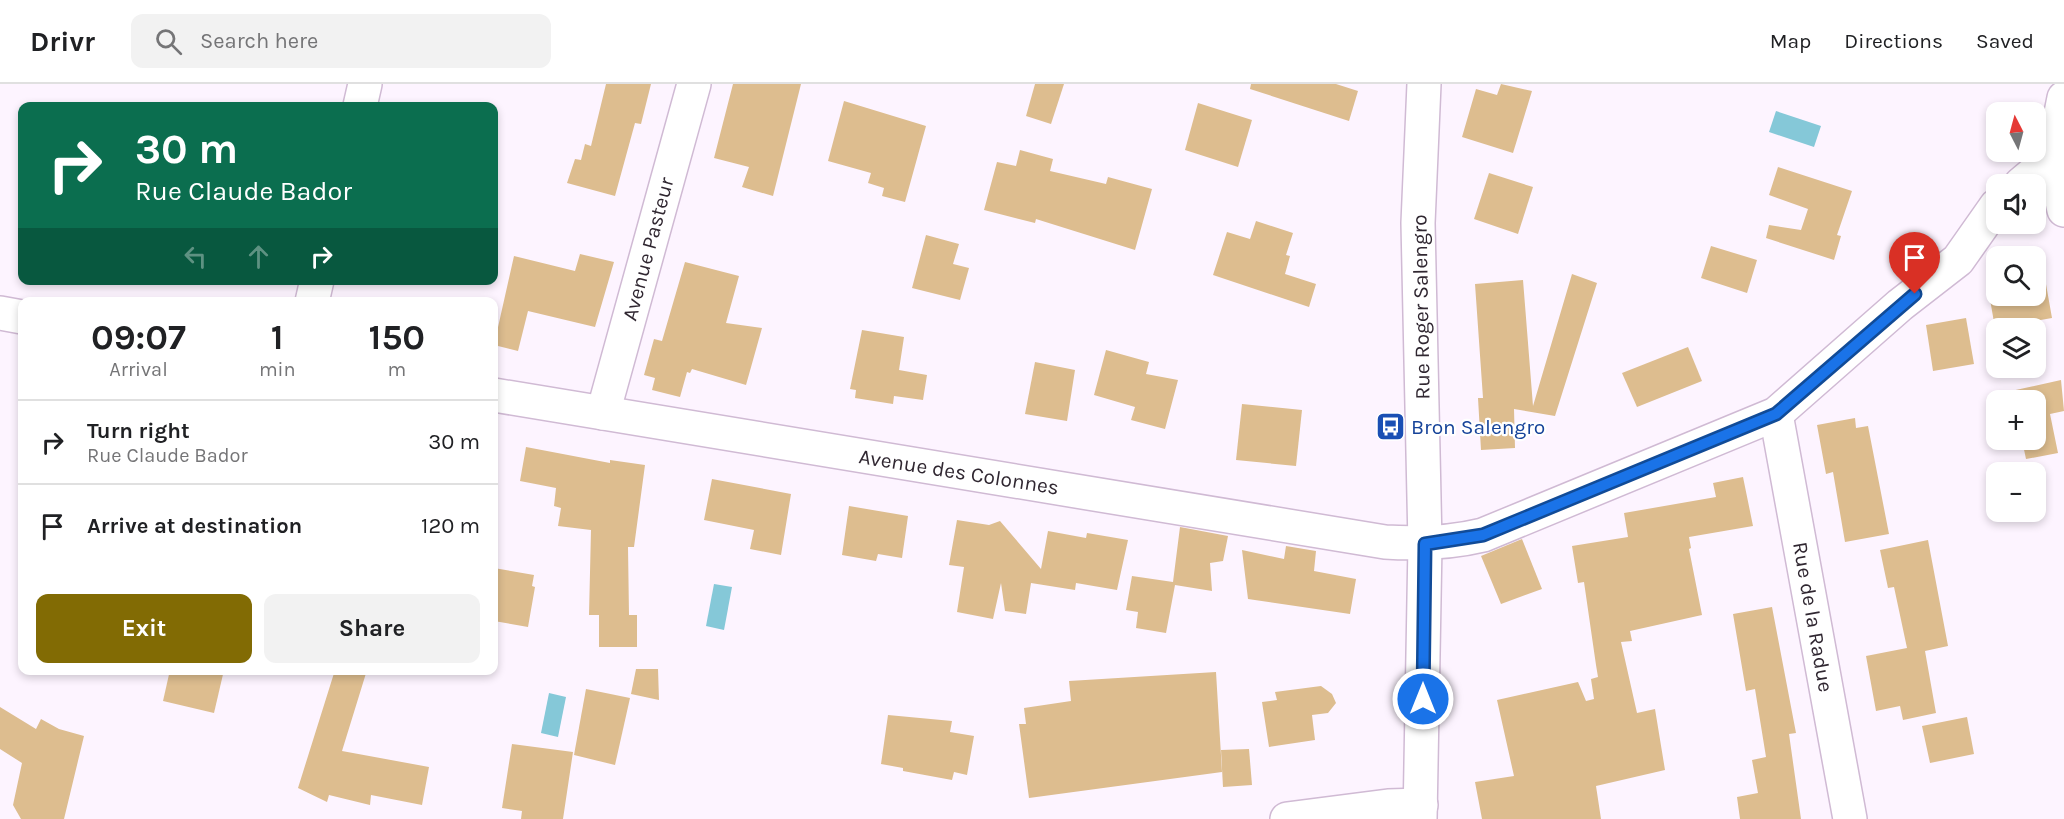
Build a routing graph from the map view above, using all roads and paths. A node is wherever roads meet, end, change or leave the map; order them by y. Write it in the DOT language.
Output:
graph roads {
  1 [pos="365,84"];
  2 [pos="694,84"];
  3 [pos="1424,84"];
  4 [pos="2064,98"];
  5 [pos="361,102"];
  6 [pos="2052,158"];
  7 [pos="2033,174"];
  8 [pos="2064,210"];
  9 [pos="1986,220"];
  10 [pos="0,313"];
  11 [pos="18,316"];
  12 [pos="498,396"];
  13 [pos="603,413"];
  14 [pos="1776,414"];
  15 [pos="1425,544"];
  16 [pos="1421,812"];
  17 [pos="1287,819"];
  18 [pos="1850,819"];
  1 -- 5 [label="street"];
  2 -- 13 [label="street, Avenue Pasteur"];
  3 -- 15 [label="street, Rue Roger Salengro"];
  4 -- 6 [label="street"];
  6 -- 7 [label="street"];
  6 -- 8 [label="street"];
  9 -- 14 [label="street, Avenue des Colonnes"];
  10 -- 11 [label="street"];
  12 -- 13 [label="street, Avenue des Colonnes"];
  13 -- 15 [label="street, Avenue des Colonnes"];
  14 -- 15 [label="street, Avenue des Colonnes"];
  14 -- 18 [label="street, Rue de la Radue"];
  15 -- 16 [label="street, Rue Roger Salengro"];
  16 -- 17 [label="street"];
}
